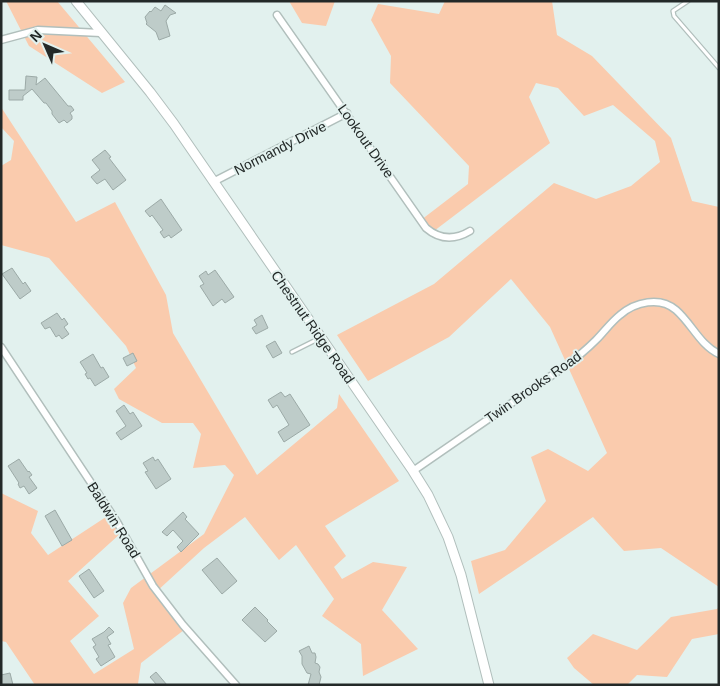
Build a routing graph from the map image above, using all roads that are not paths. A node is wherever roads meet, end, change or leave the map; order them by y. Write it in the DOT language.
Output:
graph roads {
  1 [pos="76,1"];
  2 [pos="688,1"];
  3 [pos="277,15"];
  4 [pos="101,33"];
  5 [pos="1,40"];
  6 [pos="719,68"];
  7 [pos="347,113"];
  8 [pos="213,182"];
  9 [pos="470,231"];
  10 [pos="321,338"];
  11 [pos="1,347"];
  12 [pos="292,352"];
  13 [pos="719,354"];
  14 [pos="413,471"];
  15 [pos="236,685"];
  16 [pos="489,685"];
  1 -- 4 [label="main road, Chestnut Ridge Road"];
  2 -- 6 [label="lane"];
  3 -- 7 [label="street, Lookout Drive"];
  4 -- 5 [label="street"];
  4 -- 8 [label="main road, Chestnut Ridge Road"];
  7 -- 8 [label="street, Normandy Drive"];
  7 -- 9 [label="street, Lookout Drive"];
  8 -- 10 [label="main road, Chestnut Ridge Road"];
  10 -- 12 [label="lane"];
  10 -- 14 [label="main road, Chestnut Ridge Road"];
  11 -- 15 [label="street, Baldwin Road"];
  13 -- 14 [label="street, Twin Brooks Road"];
  14 -- 16 [label="main road, Chestnut Ridge Road"];
}
